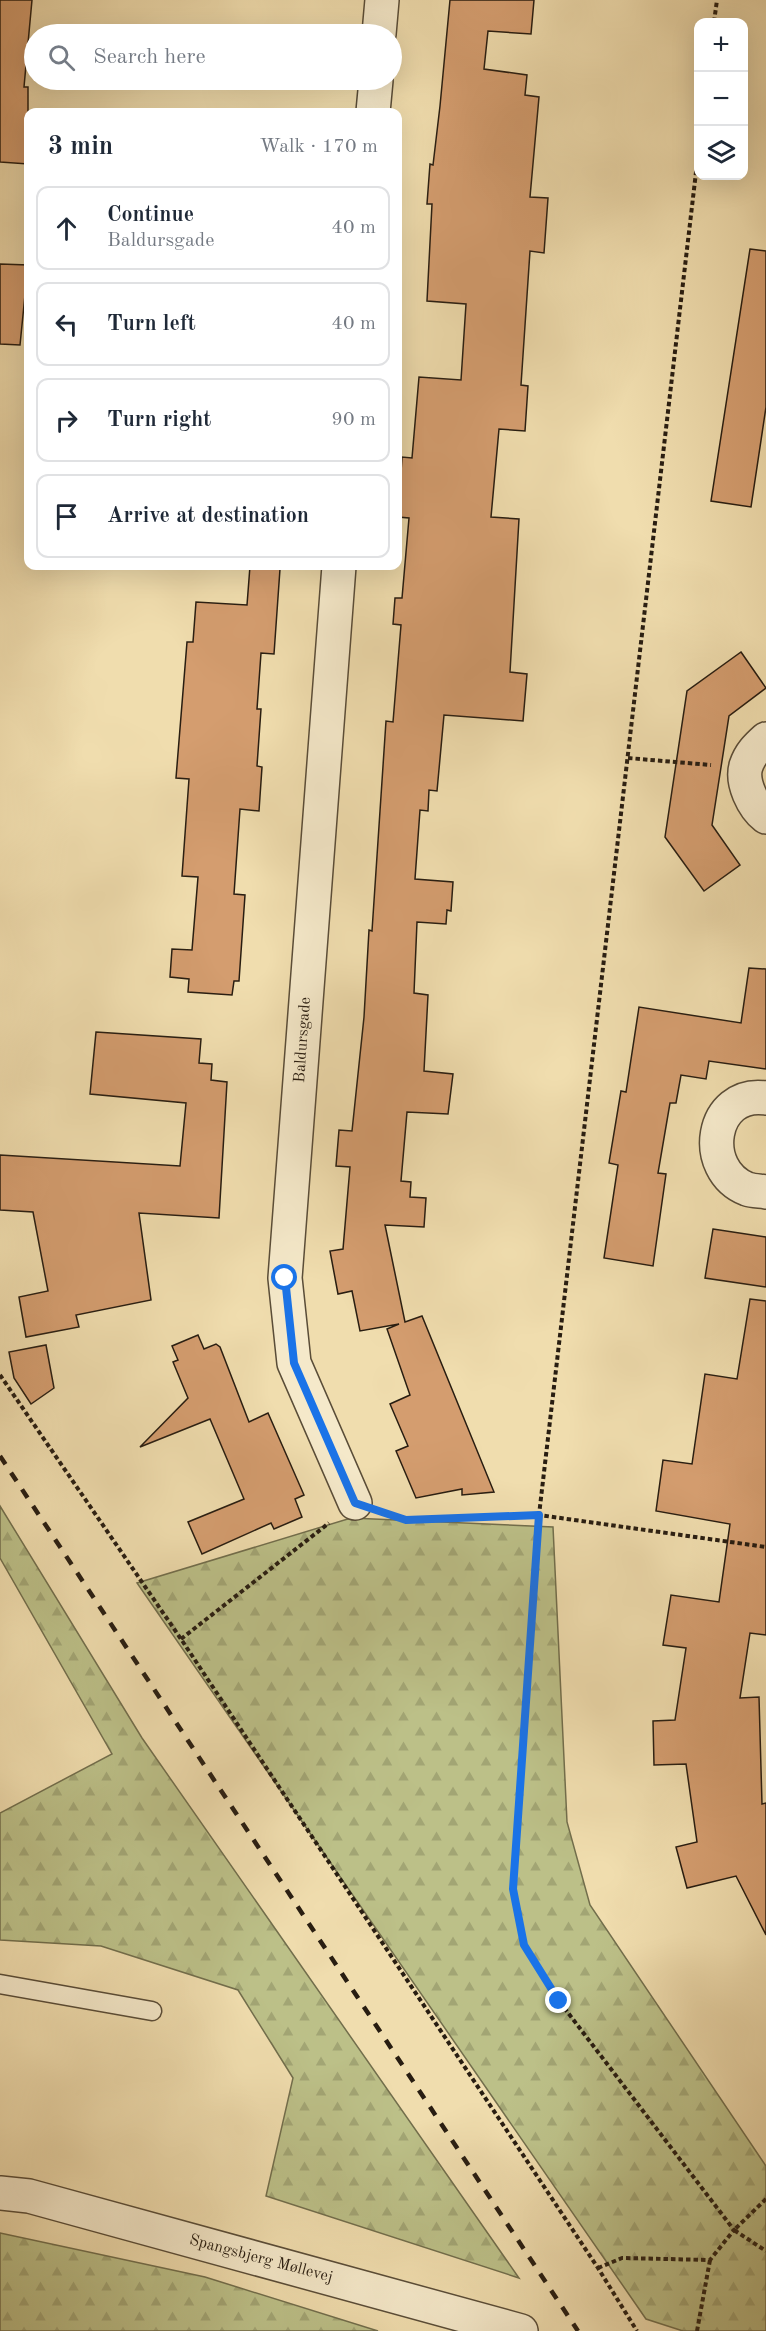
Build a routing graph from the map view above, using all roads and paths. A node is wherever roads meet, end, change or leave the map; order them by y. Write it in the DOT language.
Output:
graph roads {
  1 [pos="382,0"];
  2 [pos="717,0"];
  3 [pos="715,18"];
  4 [pos="380,24"];
  5 [pos="375,90"];
  6 [pos="373,108"];
  7 [pos="696,180"];
  8 [pos="339,570"];
  9 [pos="766,739"];
  10 [pos="628,758"];
  11 [pos="745,768"];
  12 [pos="766,817"];
  13 [pos="766,1098"];
  14 [pos="766,1192"];
  15 [pos="0,1375"];
  16 [pos="355,1503"];
  17 [pos="539,1515"];
  18 [pos="766,1547"];
  19 [pos="181,1639"];
  20 [pos="0,1984"];
  21 [pos="152,2011"];
  22 [pos="0,2193"];
  23 [pos="766,2199"];
  24 [pos="734,2230"];
  25 [pos="766,2251"];
  26 [pos="710,2260"];
  27 [pos="598,2268"];
  28 [pos="521,2331"];
  29 [pos="637,2331"];
  30 [pos="697,2331"];
  1 -- 4 [label="street"];
  2 -- 3 [label="path"];
  5 -- 6 [label="street"];
  7 -- 10 [label="path"];
  8 -- 16 [label="street, Baldursgade"];
  9 -- 11 [label="street"];
  10 -- 11 [label="path"];
  10 -- 17 [label="path"];
  11 -- 12 [label="street"];
  13 -- 14 [label="street"];
  15 -- 19 [label="path"];
  16 -- 17 [label="path"];
  16 -- 19 [label="path"];
  17 -- 18 [label="path"];
  17 -- 24 [label="path"];
  19 -- 27 [label="path"];
  20 -- 21 [label="lane"];
  22 -- 28 [label="street, Spangsbjerg Møllevej"];
  23 -- 24 [label="path"];
  24 -- 25 [label="path"];
  24 -- 26 [label="path"];
  26 -- 27 [label="path"];
  26 -- 30 [label="path"];
  27 -- 29 [label="path"];
}
